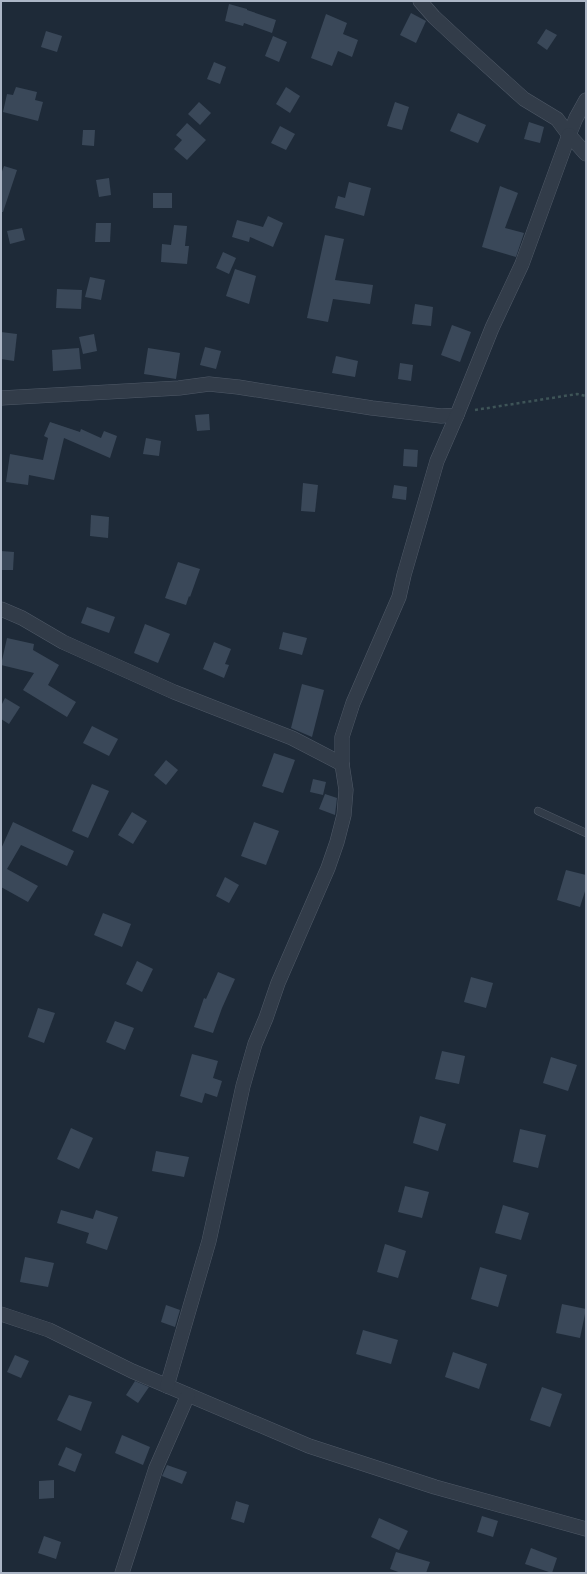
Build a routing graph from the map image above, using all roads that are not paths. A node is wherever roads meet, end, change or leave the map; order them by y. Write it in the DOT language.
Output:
graph roads {
  1 [pos="420,1"];
  2 [pos="586,100"];
  3 [pos="569,135"];
  4 [pos="586,154"];
  5 [pos="1,398"];
  6 [pos="457,415"];
  7 [pos="1,609"];
  8 [pos="342,764"];
  9 [pos="538,811"];
  10 [pos="586,833"];
  11 [pos="1,1314"];
  12 [pos="167,1386"];
  13 [pos="188,1395"];
  14 [pos="586,1529"];
  15 [pos="122,1573"];
  1 -- 3 [label="street"];
  2 -- 3 [label="street"];
  3 -- 4 [label="street"];
  3 -- 6 [label="street"];
  5 -- 6 [label="street"];
  6 -- 8 [label="street"];
  7 -- 8 [label="street"];
  8 -- 12 [label="street"];
  9 -- 10 [label="lane"];
  11 -- 12 [label="street"];
  12 -- 13 [label="street"];
  13 -- 14 [label="street"];
  13 -- 15 [label="street"];
}
